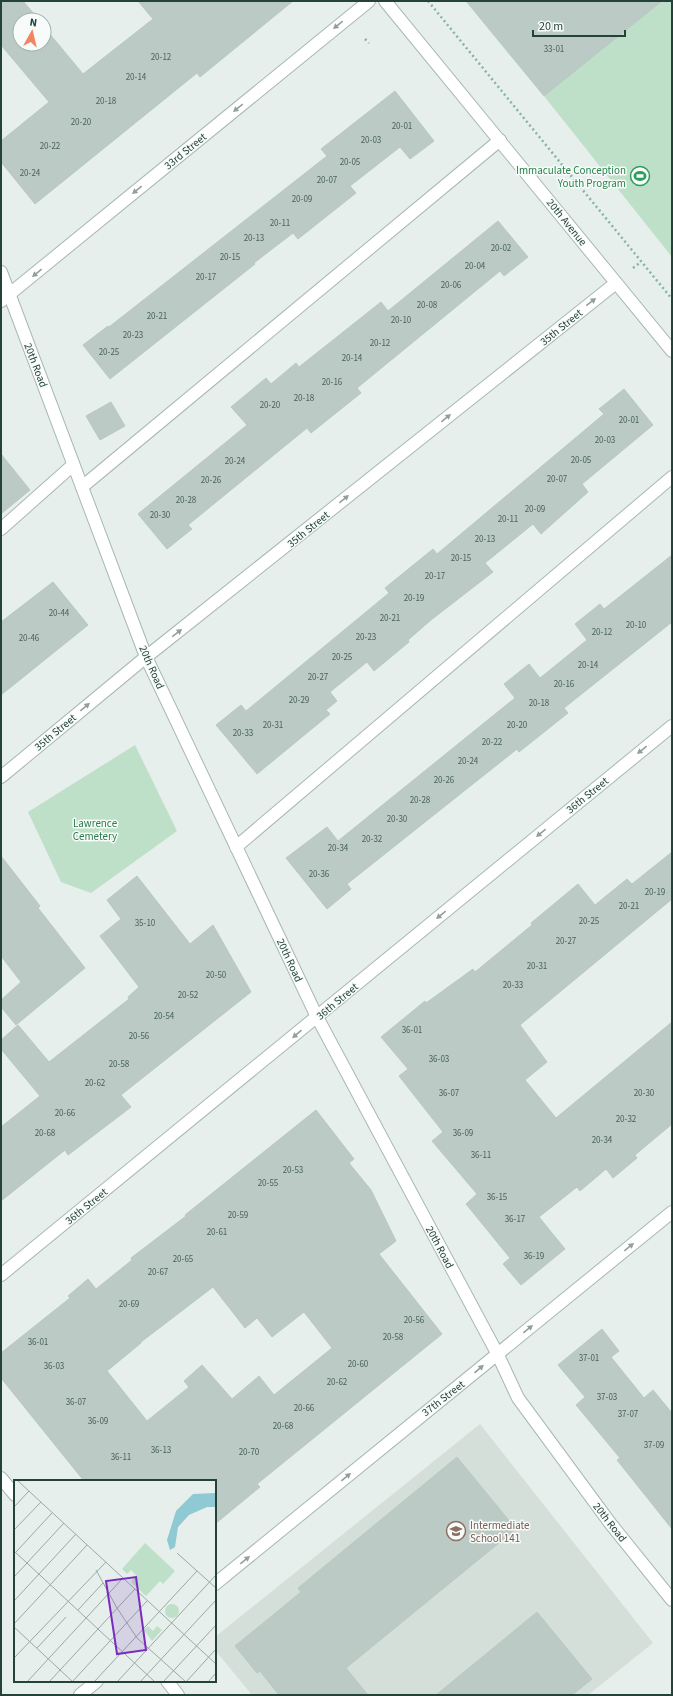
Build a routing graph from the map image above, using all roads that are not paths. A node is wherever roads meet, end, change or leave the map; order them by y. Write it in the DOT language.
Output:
graph roads {
  1 [pos="369,1"];
  2 [pos="385,1"];
  3 [pos="500,140"];
  4 [pos="1,272"];
  5 [pos="616,283"];
  6 [pos="5,298"];
  7 [pos="672,351"];
  8 [pos="73,465"];
  9 [pos="672,477"];
  10 [pos="82,487"];
  11 [pos="1,529"];
  12 [pos="146,657"];
  13 [pos="672,726"];
  14 [pos="1,776"];
  15 [pos="236,847"];
  16 [pos="317,1017"];
  17 [pos="672,1212"];
  18 [pos="1,1275"];
  19 [pos="497,1353"];
  20 [pos="1,1478"];
  21 [pos="14,1494"];
  22 [pos="216,1583"];
  23 [pos="672,1600"];
  24 [pos="96,1682"];
  25 [pos="168,1682"];
  26 [pos="80,1695"];
  27 [pos="178,1695"];
  1 -- 6 [label="street, 33rd Street, one-way"];
  2 -- 3 [label="street, 20th Avenue"];
  3 -- 5 [label="street, 20th Avenue"];
  3 -- 10 [label="street"];
  4 -- 6 [label="street, 20th Road"];
  5 -- 7 [label="street, 20th Avenue"];
  12 -- 5 [label="street, 35th Street, one-way"];
  6 -- 8 [label="street, 20th Road"];
  8 -- 10 [label="street, 20th Road"];
  8 -- 11 [label="street"];
  9 -- 15 [label="street"];
  10 -- 12 [label="street, 20th Road"];
  14 -- 12 [label="street, 35th Street, one-way"];
  12 -- 15 [label="street, 20th Road"];
  13 -- 16 [label="street, 36th Street, one-way"];
  15 -- 16 [label="street, 20th Road"];
  16 -- 18 [label="street, 36th Street, one-way"];
  16 -- 19 [label="street, 20th Road"];
  19 -- 17 [label="street, 37th Street, one-way"];
  22 -- 19 [label="street, 37th Street, one-way"];
  19 -- 23 [label="street, 20th Road"];
  20 -- 21 [label="street"];
  24 -- 26 [label="street"];
  25 -- 27 [label="street"];
}
